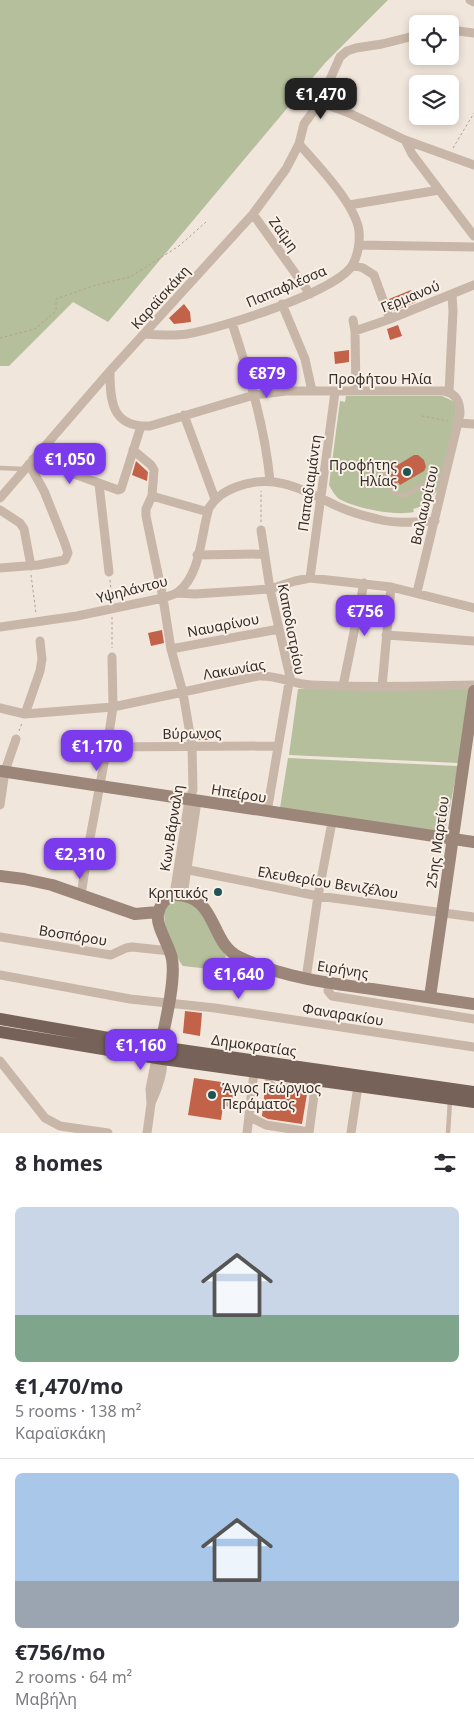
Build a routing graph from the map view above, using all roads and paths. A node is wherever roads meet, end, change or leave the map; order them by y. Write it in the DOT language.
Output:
graph roads {
  1 [pos="470,0"];
  2 [pos="474,2"];
  3 [pos="459,31"];
  4 [pos="474,33"];
  5 [pos="409,37"];
  6 [pos="320,102"];
  7 [pos="474,113"];
  8 [pos="405,140"];
  9 [pos="299,144"];
  10 [pos="448,155"];
  11 [pos="474,165"];
  12 [pos="439,190"];
  13 [pos="349,205"];
  14 [pos="253,214"];
  15 [pos="206,222"];
  16 [pos="474,236"];
  17 [pos="359,245"];
  18 [pos="474,247"];
  19 [pos="353,265"];
  20 [pos="474,285"];
  21 [pos="310,294"];
  22 [pos="452,294"];
  23 [pos="282,304"];
  24 [pos="390,319"];
  25 [pos="353,320"];
  26 [pos="232,323"];
  27 [pos="356,332"];
  28 [pos="145,334"];
  29 [pos="0,338"];
  30 [pos="110,371"];
  31 [pos="312,391"];
  32 [pos="356,391"];
  33 [pos="335,392"];
  34 [pos="449,392"];
  35 [pos="254,395"];
  36 [pos="184,415"];
  37 [pos="422,416"];
  38 [pos="459,423"];
  39 [pos="474,424"];
  40 [pos="142,426"];
  41 [pos="133,450"];
  42 [pos="29,464"];
  43 [pos="0,468"];
  44 [pos="378,468"];
  45 [pos="444,478"];
  46 [pos="265,481"];
  47 [pos="99,484"];
  48 [pos="152,496"];
  49 [pos="321,497"];
  50 [pos="0,498"];
  51 [pos="215,499"];
  52 [pos="0,510"];
  53 [pos="208,512"];
  54 [pos="435,521"];
  55 [pos="261,530"];
  56 [pos="264,554"];
  57 [pos="198,556"];
  58 [pos="30,566"];
  59 [pos="0,568"];
  60 [pos="110,572"];
  61 [pos="310,578"];
  62 [pos="364,583"];
  63 [pos="391,587"];
  64 [pos="270,590"];
  65 [pos="417,592"];
  66 [pos="176,593"];
  67 [pos="163,598"];
  68 [pos="474,608"];
  69 [pos="38,623"];
  70 [pos="0,627"];
  71 [pos="279,629"];
  72 [pos="386,635"];
  73 [pos="40,641"];
  74 [pos="474,641"];
  75 [pos="171,649"];
  76 [pos="112,657"];
  77 [pos="289,681"];
  78 [pos="474,685"];
  79 [pos="343,686"];
  80 [pos="382,687"];
  81 [pos="474,692"];
  82 [pos="183,693"];
  83 [pos="113,707"];
  84 [pos="0,708"];
  85 [pos="25,714"];
  86 [pos="16,739"];
  87 [pos="192,746"];
  88 [pos="277,746"];
  89 [pos="107,748"];
  90 [pos="469,765"];
  91 [pos="2,771"];
  92 [pos="99,786"];
  93 [pos="193,801"];
  94 [pos="0,805"];
  95 [pos="267,812"];
  96 [pos="332,822"];
  97 [pos="453,840"];
  98 [pos="474,842"];
  99 [pos="183,869"];
  100 [pos="0,876"];
  101 [pos="81,895"];
  102 [pos="179,895"];
  103 [pos="318,896"];
  104 [pos="158,912"];
  105 [pos="442,913"];
  106 [pos="474,917"];
  107 [pos="0,937"];
  108 [pos="170,951"];
  109 [pos="0,975"];
  110 [pos="306,979"];
  111 [pos="329,983"];
  112 [pos="430,997"];
  113 [pos="168,1003"];
  114 [pos="474,1004"];
  115 [pos="0,1019"];
  116 [pos="474,1019"];
  117 [pos="0,1032"];
  118 [pos="474,1047"];
  119 [pos="160,1055"];
  120 [pos="0,1060"];
  121 [pos="259,1072"];
  122 [pos="310,1079"];
  123 [pos="358,1086"];
  124 [pos="474,1092"];
  125 [pos="450,1099"];
  126 [pos="474,1102"];
  127 [pos="250,1117"];
  128 [pos="309,1132"];
  129 [pos="108,1133"];
  130 [pos="147,1133"];
  131 [pos="247,1133"];
  132 [pos="351,1133"];
  133 [pos="448,1133"];
  1 -- 2 [label="street"];
  3 -- 4 [label="street"];
  5 -- 6 [label="street, Καραϊσκάκη"];
  6 -- 8 [label="street"];
  6 -- 9 [label="street, Καραϊσκάκη"];
  7 -- 10 [label="path"];
  8 -- 10 [label="street"];
  8 -- 12 [label="street"];
  9 -- 13 [label="street"];
  9 -- 14 [label="street, Καραϊσκάκη"];
  10 -- 11 [label="street"];
  12 -- 13 [label="street"];
  12 -- 16 [label="street"];
  13 -- 17 [label="street"];
  14 -- 21 [label="street, Ζαΐμη"];
  14 -- 28 [label="street, Καραϊσκάκη"];
  15 -- 29 [label="path"];
  17 -- 18 [label="street"];
  17 -- 19 [label="street"];
  19 -- 21 [label="street, Παπαφλέσσα"];
  19 -- 24 [label="street"];
  20 -- 22 [label="street, Γερμανού"];
  21 -- 23 [label="street, Παπαφλέσσα"];
  22 -- 24 [label="street, Γερμανού"];
  22 -- 34 [label="street"];
  23 -- 26 [label="street, Παπαφλέσσα"];
  23 -- 31 [label="street"];
  24 -- 27 [label="street, Γερμανού"];
  25 -- 27 [label="street"];
  26 -- 28 [label="street, Παπαφλέσσα"];
  26 -- 35 [label="street"];
  27 -- 32 [label="street"];
  28 -- 30 [label="street, Καραϊσκάκη"];
  30 -- 40 [label="street"];
  30 -- 42 [label="street, Καραϊσκάκη"];
  31 -- 33 [label="street, Προφήτου Ηλία"];
  31 -- 35 [label="street, Προφήτου Ηλία"];
  32 -- 33 [label="street, Προφήτου Ηλία"];
  32 -- 34 [label="street, Προφήτου Ηλία"];
  33 -- 49 [label="street, Παπαδιαμάντη"];
  34 -- 38 [label="street, Προφήτου Ηλία"];
  35 -- 36 [label="street, Προφήτου Ηλία"];
  35 -- 46 [label="street"];
  36 -- 40 [label="street, Προφήτου Ηλία"];
  36 -- 51 [label="street"];
  37 -- 38 [label="path"];
  38 -- 39 [label="street"];
  38 -- 45 [label="street, Βαλαωρίτου"];
  40 -- 41 [label="street"];
  41 -- 47 [label="street"];
  41 -- 48 [label="street, Κων.Βάρναλη"];
  42 -- 43 [label="lane"];
  42 -- 47 [label="street"];
  42 -- 50 [label="street, Καραϊσκάκη"];
  42 -- 58 [label="street"];
  44 -- 45 [label="lane"];
  45 -- 54 [label="street, Βαλαωρίτου"];
  46 -- 49 [label="street"];
  46 -- 51 [label="street"];
  46 -- 55 [label="path"];
  47 -- 60 [label="street"];
  48 -- 53 [label="street"];
  48 -- 67 [label="street, Κων.Βάρναλη"];
  49 -- 54 [label="street"];
  49 -- 61 [label="street, Παπαδιαμάντη"];
  51 -- 53 [label="street, Υψηλάντου"];
  52 -- 58 [label="street"];
  53 -- 57 [label="street, Υψηλάντου"];
  54 -- 65 [label="street, Βαλαωρίτου"];
  55 -- 56 [label="street, Καποδιστρίου"];
  56 -- 57 [label="street"];
  56 -- 64 [label="street, Καποδιστρίου"];
  57 -- 66 [label="street, Υψηλάντου"];
  58 -- 59 [label="street"];
  58 -- 69 [label="path"];
  61 -- 62 [label="street"];
  61 -- 64 [label="street"];
  62 -- 63 [label="street"];
  62 -- 79 [label="street"];
  63 -- 65 [label="street"];
  63 -- 72 [label="street"];
  64 -- 66 [label="street"];
  64 -- 71 [label="street, Καποδιστρίου"];
  65 -- 68 [label="street"];
  66 -- 67 [label="street, Υψηλάντου"];
  67 -- 69 [label="street, Υψηλάντου"];
  67 -- 75 [label="street, Κων.Βάρναλη"];
  69 -- 70 [label="street, Υψηλάντου"];
  71 -- 75 [label="street, Ναυαρίνου"];
  71 -- 77 [label="street, Καποδιστρίου"];
  72 -- 74 [label="street"];
  72 -- 80 [label="street"];
  73 -- 85 [label="street"];
  75 -- 82 [label="street, Κων.Βάρναλη"];
  76 -- 83 [label="street"];
  77 -- 79 [label="street, Λακωνίας"];
  77 -- 82 [label="street, Λακωνίας"];
  77 -- 88 [label="street, Καποδιστρίου"];
  78 -- 80 [label="street, Λακωνίας"];
  79 -- 80 [label="street, Λακωνίας"];
  81 -- 90 [label="street, 25ης Μαρτίου"];
  82 -- 83 [label="street, Λακωνίας"];
  82 -- 87 [label="street, Κων.Βάρναλη"];
  83 -- 85 [label="street, Λακωνίας"];
  83 -- 89 [label="street"];
  84 -- 85 [label="street, Λακωνίας"];
  85 -- 86 [label="path"];
  86 -- 91 [label="street"];
  87 -- 88 [label="street, Βύρωνος"];
  87 -- 89 [label="street, Βύρωνος"];
  87 -- 93 [label="street, Κων.Βάρναλη"];
  88 -- 95 [label="street, Καποδιστρίου"];
  89 -- 92 [label="street"];
  90 -- 97 [label="street, 25ης Μαρτίου"];
  91 -- 92 [label="street, Ηπείρου"];
  91 -- 94 [label="street"];
  92 -- 93 [label="street, Ηπείρου"];
  92 -- 101 [label="street"];
  93 -- 95 [label="street, Ηπείρου"];
  93 -- 99 [label="street, Κων.Βάρναλη"];
  95 -- 96 [label="street, Ηπείρου"];
  96 -- 97 [label="street, Ηπείρου"];
  96 -- 103 [label="street"];
  97 -- 98 [label="street, Ηπείρου"];
  97 -- 105 [label="street, 25ης Μαρτίου"];
  99 -- 102 [label="street, Κων.Βάρναλη"];
  99 -- 103 [label="street, Ελευθερίου Βενιζέλου"];
  100 -- 101 [label="street"];
  101 -- 104 [label="street"];
  102 -- 104 [label="street"];
  102 -- 110 [label="street, Ειρήνης"];
  103 -- 105 [label="street, Ελευθερίου Βενιζέλου"];
  103 -- 110 [label="street"];
  104 -- 108 [label="street"];
  105 -- 106 [label="street, Ελευθερίου Βενιζέλου"];
  105 -- 112 [label="street, 25ης Μαρτίου"];
  107 -- 108 [label="street, Βοσπόρου"];
  108 -- 113 [label="street"];
  109 -- 113 [label="street, Φαναρακίου"];
  110 -- 111 [label="street, Ειρήνης"];
  111 -- 112 [label="street, Ειρήνης"];
  111 -- 116 [label="street"];
  112 -- 114 [label="street, Ειρήνης"];
  113 -- 118 [label="street, Φαναρακίου"];
  113 -- 119 [label="street"];
  115 -- 119 [label="main road, Δημοκρατίας"];
  117 -- 119 [label="main road, Δημοκρατίας"];
  119 -- 121 [label="main road, Δημοκρατίας"];
  119 -- 124 [label="main road, Δημοκρατίας"];
  119 -- 130 [label="street"];
  120 -- 129 [label="street"];
  121 -- 122 [label="main road, Δημοκρατίας"];
  121 -- 127 [label="street"];
  122 -- 123 [label="main road, Δημοκρατίας"];
  122 -- 128 [label="street"];
  123 -- 125 [label="main road, Δημοκρατίας"];
  123 -- 132 [label="street"];
  125 -- 126 [label="main road, Δημοκρατίας"];
  125 -- 133 [label="lane"];
  127 -- 128 [label="street"];
  127 -- 131 [label="street"];
}
